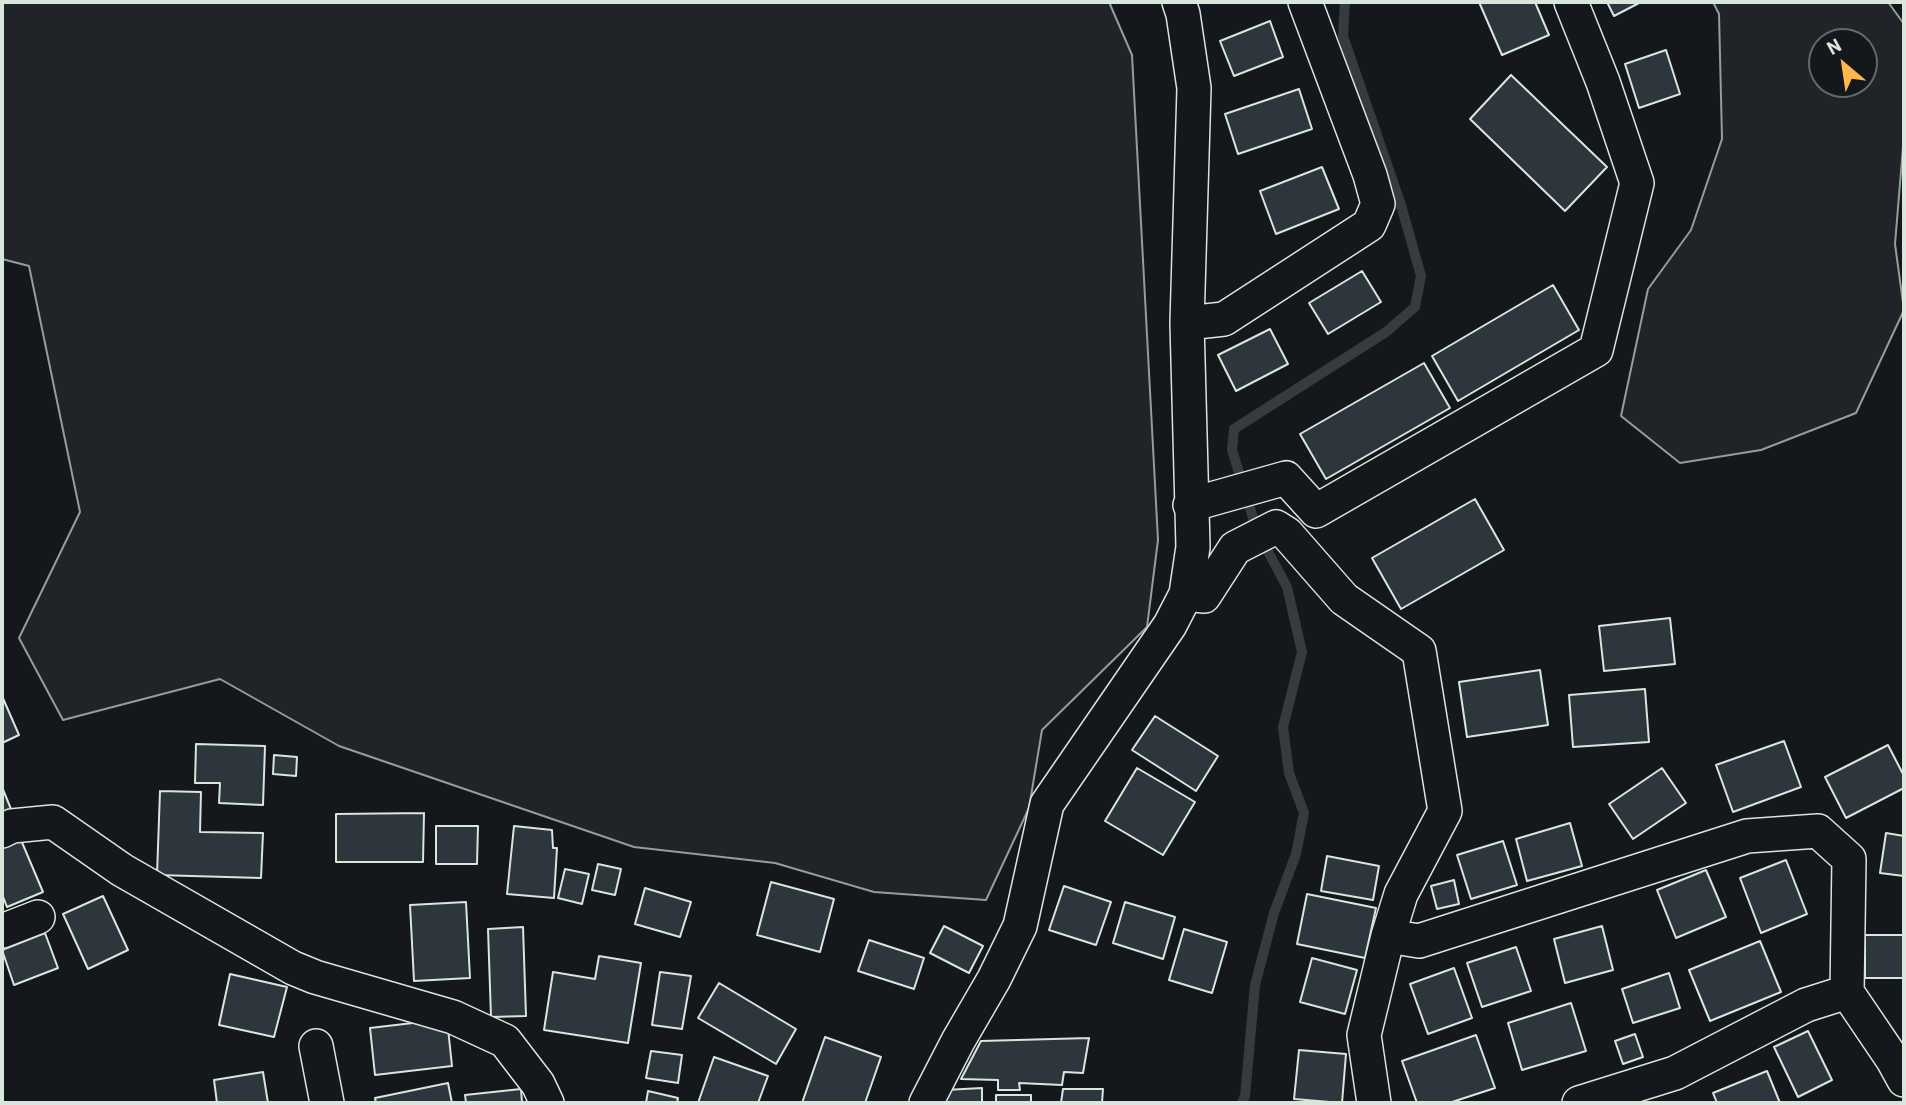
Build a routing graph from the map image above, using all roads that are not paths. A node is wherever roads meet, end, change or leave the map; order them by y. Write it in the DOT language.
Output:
graph roads {
  1 [pos="1179,2"];
  2 [pos="1305,2"];
  3 [pos="1571,2"];
  4 [pos="1186,323"];
  5 [pos="1190,505"];
  6 [pos="1186,594"];
  7 [pos="2,831"];
  8 [pos="38,917"];
  9 [pos="2,931"];
  10 [pos="1388,936"];
  11 [pos="1847,992"];
  12 [pos="316,1046"];
  13 [pos="1904,1080"];
  14 [pos="327,1103"];
  15 [pos="547,1103"];
  16 [pos="926,1103"];
  17 [pos="1374,1103"];
  18 [pos="1579,1103"];
  1 -- 4 [label="street"];
  2 -- 4 [label="street"];
  3 -- 5 [label="street"];
  4 -- 5 [label="street"];
  5 -- 6 [label="street"];
  6 -- 10 [label="street"];
  6 -- 16 [label="street"];
  7 -- 15 [label="street"];
  8 -- 9 [label="street"];
  10 -- 11 [label="street"];
  10 -- 17 [label="street"];
  11 -- 13 [label="street"];
  11 -- 18 [label="street"];
  12 -- 14 [label="street"];
}
